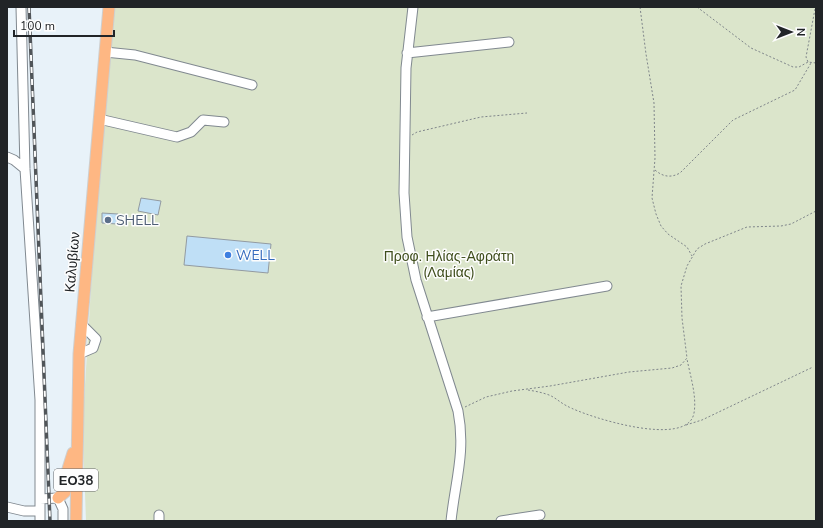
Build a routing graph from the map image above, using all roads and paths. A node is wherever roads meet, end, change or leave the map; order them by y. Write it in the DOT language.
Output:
graph roads {
  1 [pos="21,7"];
  2 [pos="109,7"];
  3 [pos="413,7"];
  4 [pos="640,7"];
  5 [pos="697,7"];
  6 [pos="815,9"];
  7 [pos="510,42"];
  8 [pos="105,52"];
  9 [pos="407,53"];
  10 [pos="808,62"];
  11 [pos="811,63"];
  12 [pos="816,63"];
  13 [pos="252,85"];
  14 [pos="527,113"];
  15 [pos="99,119"];
  16 [pos="224,122"];
  17 [pos="404,143"];
  18 [pos="7,157"];
  19 [pos="654,168"];
  20 [pos="25,169"];
  21 [pos="816,211"];
  22 [pos="692,257"];
  23 [pos="607,286"];
  24 [pos="427,317"];
  25 [pos="81,324"];
  26 [pos="79,354"];
  27 [pos="687,358"];
  28 [pos="813,367"];
  29 [pos="525,389"];
  30 [pos="458,411"];
  31 [pos="685,426"];
  32 [pos="76,444"];
  33 [pos="58,498"];
  34 [pos="40,499"];
  35 [pos="7,507"];
  36 [pos="40,511"];
  37 [pos="540,515"];
  38 [pos="40,521"];
  39 [pos="63,521"];
  40 [pos="76,521"];
  41 [pos="451,521"];
  42 [pos="501,521"];
  1 -- 20 [label="street"];
  2 -- 8 [label="main road, Καλυβίων / ΕΟ38"];
  3 -- 9 [label="street"];
  4 -- 19 [label="path"];
  5 -- 10 [label="path"];
  6 -- 10 [label="path"];
  7 -- 9 [label="street"];
  8 -- 13 [label="street"];
  8 -- 15 [label="main road, Καλυβίων / ΕΟ38"];
  9 -- 17 [label="street"];
  10 -- 11 [label="path"];
  11 -- 12 [label="path"];
  11 -- 19 [label="path"];
  14 -- 17 [label="path"];
  15 -- 16 [label="street"];
  15 -- 25 [label="main road, Καλυβίων / ΕΟ38"];
  17 -- 24 [label="street"];
  18 -- 20 [label="street"];
  19 -- 22 [label="path"];
  20 -- 34 [label="street"];
  21 -- 22 [label="path"];
  22 -- 27 [label="path"];
  23 -- 24 [label="street"];
  24 -- 30 [label="street"];
  25 -- 26 [label="main road, Καλυβίων / ΕΟ38"];
  25 -- 26 [label="street"];
  26 -- 32 [label="main road, Καλυβίων / ΕΟ38"];
  27 -- 29 [label="path"];
  27 -- 31 [label="path"];
  28 -- 31 [label="path"];
  29 -- 30 [label="path"];
  29 -- 31 [label="path"];
  30 -- 41 [label="street"];
  32 -- 33 [label="main road"];
  32 -- 40 [label="main road, Καλυβίων / ΕΟ38"];
  33 -- 34 [label="street"];
  33 -- 39 [label="street"];
  34 -- 36 [label="street"];
  35 -- 36 [label="street"];
  36 -- 38 [label="street"];
  37 -- 42 [label="street"];
}
